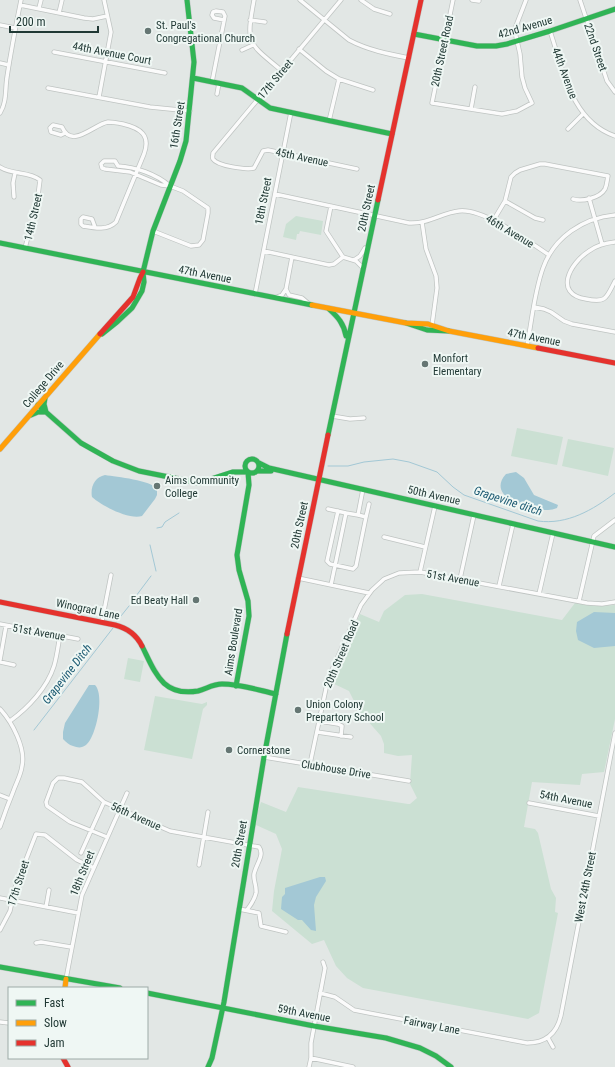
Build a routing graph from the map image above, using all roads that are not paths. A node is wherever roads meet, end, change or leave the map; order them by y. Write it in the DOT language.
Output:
graph roads {
  1 [pos="21,0"];
  2 [pos="41,0"];
  3 [pos="62,0"];
  4 [pos="104,0"];
  5 [pos="188,0"];
  6 [pos="254,0"];
  7 [pos="300,0"];
  8 [pos="341,0"];
  9 [pos="361,0"];
  10 [pos="421,0"];
  11 [pos="453,0"];
  12 [pos="472,0"];
  13 [pos="526,0"];
  14 [pos="580,0"];
  15 [pos="479,1"];
  16 [pos="20,5"];
  17 [pos="39,8"];
  18 [pos="615,9"];
  19 [pos="219,11"];
  20 [pos="59,13"];
  21 [pos="390,14"];
  22 [pos="107,16"];
  23 [pos="586,18"];
  24 [pos="218,19"];
  25 [pos="224,20"];
  26 [pos="250,20"];
  27 [pos="324,20"];
  28 [pos="265,22"];
  29 [pos="0,26"];
  30 [pos="15,28"];
  31 [pos="550,31"];
  32 [pos="414,34"];
  33 [pos="444,40"];
  34 [pos="518,41"];
  35 [pos="253,45"];
  36 [pos="299,49"];
  37 [pos="242,50"];
  38 [pos="54,52"];
  39 [pos="409,58"];
  40 [pos="106,62"];
  41 [pos="0,63"];
  42 [pos="9,65"];
  43 [pos="281,70"];
  44 [pos="165,73"];
  45 [pos="193,78"];
  46 [pos="339,79"];
  47 [pos="212,82"];
  48 [pos="219,83"];
  49 [pos="475,87"];
  50 [pos="48,88"];
  51 [pos="373,90"];
  52 [pos="615,92"];
  53 [pos="217,94"];
  54 [pos="99,97"];
  55 [pos="257,100"];
  56 [pos="298,108"];
  57 [pos="471,109"];
  58 [pos="190,111"];
  59 [pos="0,113"];
  60 [pos="294,113"];
  61 [pos="584,114"];
  62 [pos="329,121"];
  63 [pos="568,128"];
  64 [pos="65,133"];
  65 [pos="392,134"];
  66 [pos="615,136"];
  67 [pos="283,153"];
  68 [pos="213,159"];
  69 [pos="118,166"];
  70 [pos="0,167"];
  71 [pos="357,169"];
  72 [pos="118,171"];
  73 [pos="138,172"];
  74 [pos="15,173"];
  75 [pos="170,186"];
  76 [pos="275,194"];
  77 [pos="14,197"];
  78 [pos="573,199"];
  79 [pos="590,200"];
  80 [pos="505,201"];
  81 [pos="331,206"];
  82 [pos="615,215"];
  83 [pos="374,216"];
  84 [pos="595,219"];
  85 [pos="543,220"];
  86 [pos="494,221"];
  87 [pos="422,222"];
  88 [pos="95,227"];
  89 [pos="152,231"];
  90 [pos="369,239"];
  91 [pos="615,242"];
  92 [pos="0,243"];
  93 [pos="602,244"];
  94 [pos="25,248"];
  95 [pos="264,251"];
  96 [pos="549,254"];
  97 [pos="292,257"];
  98 [pos="343,257"];
  99 [pos="354,260"];
  100 [pos="363,268"];
  101 [pos="143,272"];
  102 [pos="615,281"];
  103 [pos="286,289"];
  104 [pos="256,294"];
  105 [pos="274,298"];
  106 [pos="309,304"];
  107 [pos="326,307"];
  108 [pos="534,307"];
  109 [pos="353,313"];
  110 [pos="406,323"];
  111 [pos="432,325"];
  112 [pos="448,331"];
  113 [pos="615,332"];
  114 [pos="347,342"];
  115 [pos="527,346"];
  116 [pos="615,363"];
  117 [pos="45,398"];
  118 [pos="38,405"];
  119 [pos="46,412"];
  120 [pos="30,415"];
  121 [pos="332,416"];
  122 [pos="364,418"];
  123 [pos="0,449"];
  124 [pos="259,464"];
  125 [pos="245,465"];
  126 [pos="233,472"];
  127 [pos="248,472"];
  128 [pos="257,472"];
  129 [pos="319,480"];
  130 [pos="249,485"];
  131 [pos="363,490"];
  132 [pos="369,504"];
  133 [pos="435,506"];
  134 [pos="328,509"];
  135 [pos="338,511"];
  136 [pos="346,513"];
  137 [pos="358,515"];
  138 [pos="474,515"];
  139 [pos="366,517"];
  140 [pos="615,520"];
  141 [pos="514,524"];
  142 [pos="553,533"];
  143 [pos="384,538"];
  144 [pos="592,542"];
  145 [pos="425,547"];
  146 [pos="615,547"];
  147 [pos="335,565"];
  148 [pos="420,572"];
  149 [pos="111,575"];
  150 [pos="298,578"];
  151 [pos="460,579"];
  152 [pos="331,585"];
  153 [pos="499,586"];
  154 [pos="369,593"];
  155 [pos="539,594"];
  156 [pos="579,601"];
  157 [pos="0,602"];
  158 [pos="615,602"];
  159 [pos="102,622"];
  160 [pos="0,624"];
  161 [pos="6,626"];
  162 [pos="60,636"];
  163 [pos="78,639"];
  164 [pos="0,661"];
  165 [pos="14,664"];
  166 [pos="236,686"];
  167 [pos="276,694"];
  168 [pos="0,709"];
  169 [pos="10,721"];
  170 [pos="319,721"];
  171 [pos="316,732"];
  172 [pos="615,733"];
  173 [pos="342,736"];
  174 [pos="351,737"];
  175 [pos="264,757"];
  176 [pos="310,764"];
  177 [pos="409,781"];
  178 [pos="127,793"];
  179 [pos="0,794"];
  180 [pos="10,798"];
  181 [pos="104,802"];
  182 [pos="529,802"];
  183 [pos="120,809"];
  184 [pos="208,812"];
  185 [pos="599,816"];
  186 [pos="0,827"];
  187 [pos="91,831"];
  188 [pos="107,837"];
  189 [pos="204,837"];
  190 [pos="249,845"];
  191 [pos="81,853"];
  192 [pos="199,865"];
  193 [pos="94,868"];
  194 [pos="49,890"];
  195 [pos="0,898"];
  196 [pos="12,901"];
  197 [pos="46,907"];
  198 [pos="239,909"];
  199 [pos="247,910"];
  200 [pos="78,913"];
  201 [pos="0,930"];
  202 [pos="286,932"];
  203 [pos="36,943"];
  204 [pos="71,947"];
  205 [pos="322,962"];
  206 [pos="0,966"];
  207 [pos="66,979"];
  208 [pos="64,987"];
  209 [pos="114,987"];
  210 [pos="148,993"];
  211 [pos="320,993"];
  212 [pos="223,1007"];
  213 [pos="314,1026"];
  214 [pos="548,1038"];
  215 [pos="553,1047"];
  216 [pos="212,1058"];
  217 [pos="311,1058"];
  218 [pos="208,1067"];
  219 [pos="213,1067"];
  220 [pos="309,1067"];
  221 [pos="353,1067"];
  222 [pos="451,1067"];
  1 -- 16 [label="street"];
  2 -- 17 [label="street"];
  3 -- 20 [label="street"];
  4 -- 22 [label="street"];
  5 -- 45 [label="main road, 16th Street"];
  6 -- 26 [label="street"];
  7 -- 27 [label="street"];
  8 -- 27 [label="street, 17th Street"];
  9 -- 21 [label="street"];
  10 -- 32 [label="main road, 20th Street"];
  11 -- 33 [label="street, 20th Street Road"];
  12 -- 15 [label="street"];
  13 -- 34 [label="street"];
  14 -- 23 [label="street, 22nd Street"];
  16 -- 17 [label="street"];
  16 -- 30 [label="street"];
  17 -- 20 [label="street"];
  18 -- 23 [label="main road, 42nd Avenue"];
  19 -- 24 [label="street"];
  19 -- 24 [label="street"];
  19 -- 25 [label="street"];
  20 -- 22 [label="street"];
  22 -- 40 [label="street"];
  23 -- 31 [label="main road, 42nd Avenue"];
  23 -- 52 [label="street, 22nd Street"];
  24 -- 25 [label="street"];
  25 -- 47 [label="street"];
  26 -- 28 [label="street"];
  26 -- 35 [label="street"];
  27 -- 36 [label="street, 17th Street"];
  27 -- 39 [label="street"];
  29 -- 30 [label="street"];
  30 -- 42 [label="street"];
  31 -- 34 [label="main road, 42nd Avenue"];
  31 -- 61 [label="street, 44th Avenue"];
  32 -- 33 [label="main road, 42nd Avenue"];
  32 -- 39 [label="main road, 20th Street"];
  33 -- 34 [label="main road, 42nd Avenue"];
  33 -- 57 [label="street, 20th Street Road"];
  34 -- 57 [label="street"];
  35 -- 37 [label="street"];
  35 -- 43 [label="street"];
  36 -- 43 [label="street, 17th Street"];
  36 -- 46 [label="street"];
  38 -- 40 [label="street, 44th Avenue Court"];
  39 -- 65 [label="main road, 20th Street"];
  40 -- 44 [label="street, 44th Avenue Court"];
  40 -- 54 [label="street"];
  41 -- 42 [label="street"];
  42 -- 59 [label="street"];
  43 -- 55 [label="street, 17th Street"];
  45 -- 47 [label="main road"];
  45 -- 58 [label="main road, 16th Street"];
  46 -- 51 [label="street"];
  46 -- 62 [label="street"];
  47 -- 48 [label="main road"];
  48 -- 53 [label="street"];
  48 -- 55 [label="main road"];
  49 -- 57 [label="street"];
  50 -- 54 [label="street"];
  54 -- 58 [label="street"];
  55 -- 60 [label="main road"];
  55 -- 68 [label="street, 17th Street"];
  56 -- 60 [label="street"];
  58 -- 75 [label="main road, 16th Street"];
  60 -- 62 [label="main road"];
  60 -- 67 [label="street, 18th Street"];
  61 -- 63 [label="street"];
  61 -- 66 [label="street, 44th Avenue"];
  62 -- 65 [label="main road"];
  64 -- 73 [label="street"];
  65 -- 83 [label="main road, 20th Street"];
  67 -- 68 [label="street, 45th Avenue"];
  67 -- 71 [label="street, 45th Avenue"];
  67 -- 76 [label="street, 18th Street"];
  69 -- 72 [label="street"];
  69 -- 72 [label="street"];
  69 -- 73 [label="street"];
  70 -- 74 [label="street, 14th Street"];
  72 -- 73 [label="street"];
  73 -- 75 [label="street"];
  73 -- 88 [label="street"];
  74 -- 77 [label="street"];
  74 -- 94 [label="street, 14th Street"];
  75 -- 89 [label="main road, 16th Street"];
  75 -- 89 [label="street"];
  76 -- 81 [label="street, 46th Avenue"];
  76 -- 95 [label="street, 18th Street"];
  78 -- 79 [label="street"];
  79 -- 80 [label="street"];
  79 -- 84 [label="street"];
  80 -- 85 [label="street"];
  80 -- 86 [label="street"];
  81 -- 83 [label="street, 46th Avenue"];
  81 -- 98 [label="street"];
  82 -- 84 [label="street"];
  83 -- 87 [label="street, 46th Avenue"];
  83 -- 90 [label="main road, 20th Street"];
  84 -- 93 [label="street"];
  84 -- 96 [label="street"];
  86 -- 87 [label="street, 46th Avenue"];
  86 -- 96 [label="street, 46th Avenue"];
  87 -- 111 [label="street"];
  89 -- 101 [label="main road, 16th Street"];
  90 -- 99 [label="street"];
  90 -- 100 [label="main road, 20th Street"];
  91 -- 93 [label="street"];
  92 -- 94 [label="main road, 47th Avenue"];
  93 -- 102 [label="street"];
  94 -- 101 [label="main road, 47th Avenue"];
  95 -- 97 [label="street"];
  95 -- 104 [label="street, 18th Street"];
  96 -- 108 [label="street"];
  97 -- 98 [label="street"];
  97 -- 103 [label="street"];
  98 -- 99 [label="street"];
  99 -- 100 [label="street"];
  100 -- 109 [label="main road, 20th Street"];
  101 -- 104 [label="main road, 47th Avenue"];
  101 -- 117 [label="main road, College Drive"];
  103 -- 105 [label="street"];
  103 -- 106 [label="street"];
  104 -- 105 [label="main road, 47th Avenue"];
  105 -- 106 [label="main road, 47th Avenue"];
  106 -- 107 [label="main road, 47th Avenue"];
  107 -- 109 [label="main road, 47th Avenue"];
  107 -- 114 [label="main road"];
  108 -- 113 [label="street"];
  108 -- 115 [label="street"];
  109 -- 110 [label="main road, 47th Avenue"];
  109 -- 114 [label="main road, 20th Street"];
  110 -- 111 [label="main road, 47th Avenue"];
  110 -- 112 [label="main road, 47th Avenue"];
  111 -- 112 [label="main road, 47th Avenue"];
  112 -- 115 [label="main road, 47th Avenue"];
  114 -- 121 [label="main road, 20th Street"];
  115 -- 116 [label="main road, 47th Avenue"];
  117 -- 118 [label="main road, College Drive"];
  117 -- 119 [label="main road"];
  118 -- 119 [label="main road"];
  118 -- 120 [label="main road, College Drive"];
  119 -- 120 [label="main road"];
  119 -- 126 [label="main road"];
  120 -- 123 [label="main road, College Drive"];
  121 -- 122 [label="street"];
  121 -- 129 [label="main road, 20th Street"];
  124 -- 125 [label="main road"];
  124 -- 128 [label="main road"];
  124 -- 129 [label="main road, 50th Avenue"];
  125 -- 126 [label="main road"];
  125 -- 127 [label="main road"];
  126 -- 127 [label="main road"];
  127 -- 128 [label="main road"];
  127 -- 130 [label="main road, Aims Boulevard"];
  128 -- 129 [label="main road, 50th Avenue"];
  128 -- 130 [label="main road, Aims Boulevard"];
  129 -- 131 [label="main road, 50th Avenue"];
  129 -- 150 [label="main road, 20th Street"];
  130 -- 166 [label="main road, Aims Boulevard"];
  131 -- 133 [label="main road, 50th Avenue"];
  131 -- 137 [label="street"];
  132 -- 139 [label="street"];
  133 -- 138 [label="main road, 50th Avenue"];
  133 -- 145 [label="street"];
  134 -- 135 [label="street"];
  135 -- 136 [label="street"];
  135 -- 147 [label="street"];
  136 -- 137 [label="street"];
  136 -- 147 [label="street"];
  137 -- 139 [label="street"];
  138 -- 141 [label="main road, 50th Avenue"];
  138 -- 151 [label="street"];
  139 -- 147 [label="street"];
  140 -- 144 [label="street"];
  141 -- 142 [label="main road, 50th Avenue"];
  141 -- 153 [label="street"];
  142 -- 144 [label="main road, 50th Avenue"];
  142 -- 155 [label="street"];
  143 -- 145 [label="street"];
  144 -- 146 [label="main road, 50th Avenue"];
  144 -- 156 [label="street"];
  145 -- 148 [label="street"];
  147 -- 152 [label="street"];
  148 -- 151 [label="street, 51st Avenue"];
  148 -- 154 [label="street, 51st Avenue"];
  149 -- 159 [label="street"];
  150 -- 152 [label="street"];
  150 -- 167 [label="main road, 20th Street"];
  151 -- 153 [label="street, 51st Avenue"];
  152 -- 154 [label="street"];
  153 -- 155 [label="street, 51st Avenue"];
  154 -- 170 [label="street, 20th Street Road"];
  155 -- 156 [label="street, 51st Avenue"];
  156 -- 158 [label="street, 51st Avenue"];
  157 -- 159 [label="main road, Winograd Lane"];
  159 -- 166 [label="main road, Winograd Lane"];
  160 -- 161 [label="street, 51st Avenue"];
  161 -- 162 [label="street, 51st Avenue"];
  161 -- 164 [label="street"];
  162 -- 163 [label="street, 51st Avenue"];
  162 -- 169 [label="street"];
  164 -- 165 [label="street"];
  166 -- 167 [label="main road"];
  167 -- 175 [label="main road, 20th Street"];
  168 -- 169 [label="street"];
  169 -- 180 [label="street"];
  170 -- 171 [label="street, 20th Street Road"];
  170 -- 173 [label="street"];
  171 -- 173 [label="street"];
  171 -- 176 [label="street, 20th Street Road"];
  172 -- 185 [label="street, West 24th Street"];
  173 -- 174 [label="street"];
  175 -- 176 [label="street, Clubhouse Drive"];
  175 -- 190 [label="main road, 20th Street"];
  176 -- 177 [label="street, Clubhouse Drive"];
  178 -- 183 [label="street, 18th Street"];
  179 -- 180 [label="street"];
  180 -- 186 [label="street"];
  181 -- 183 [label="street, 56th Avenue"];
  181 -- 187 [label="street"];
  181 -- 187 [label="street, 56th Avenue"];
  182 -- 185 [label="street, 54th Avenue"];
  183 -- 188 [label="street, 18th Street"];
  183 -- 189 [label="street, 56th Avenue"];
  184 -- 189 [label="street"];
  185 -- 214 [label="street, West 24th Street"];
  187 -- 188 [label="street"];
  187 -- 191 [label="street"];
  188 -- 193 [label="street, 18th Street"];
  189 -- 190 [label="street, 56th Avenue"];
  189 -- 192 [label="street"];
  190 -- 198 [label="main road, 20th Street"];
  190 -- 199 [label="street"];
  193 -- 196 [label="street, 17th Street"];
  193 -- 200 [label="street, 18th Street"];
  194 -- 197 [label="street"];
  195 -- 196 [label="street"];
  196 -- 197 [label="street"];
  196 -- 201 [label="street, 17th Street"];
  197 -- 200 [label="street"];
  198 -- 199 [label="street"];
  198 -- 212 [label="main road, 20th Street"];
  199 -- 202 [label="street"];
  200 -- 204 [label="street, 18th Street"];
  203 -- 204 [label="street"];
  204 -- 207 [label="street, 18th Street"];
  205 -- 211 [label="street"];
  206 -- 207 [label="main road"];
  207 -- 208 [label="main road, 18th Street"];
  207 -- 209 [label="main road"];
  210 -- 212 [label="main road, 59th Avenue"];
  211 -- 213 [label="street"];
  211 -- 214 [label="street, Fairway Lane"];
  212 -- 213 [label="main road, 59th Avenue"];
  212 -- 216 [label="main road, 20th Street"];
  213 -- 217 [label="street"];
  213 -- 222 [label="main road, 59th Avenue"];
  214 -- 215 [label="street"];
  216 -- 218 [label="main road, 20th Street"];
  216 -- 219 [label="main road, 20th Street"];
  217 -- 220 [label="street"];
  217 -- 221 [label="street"];
}
